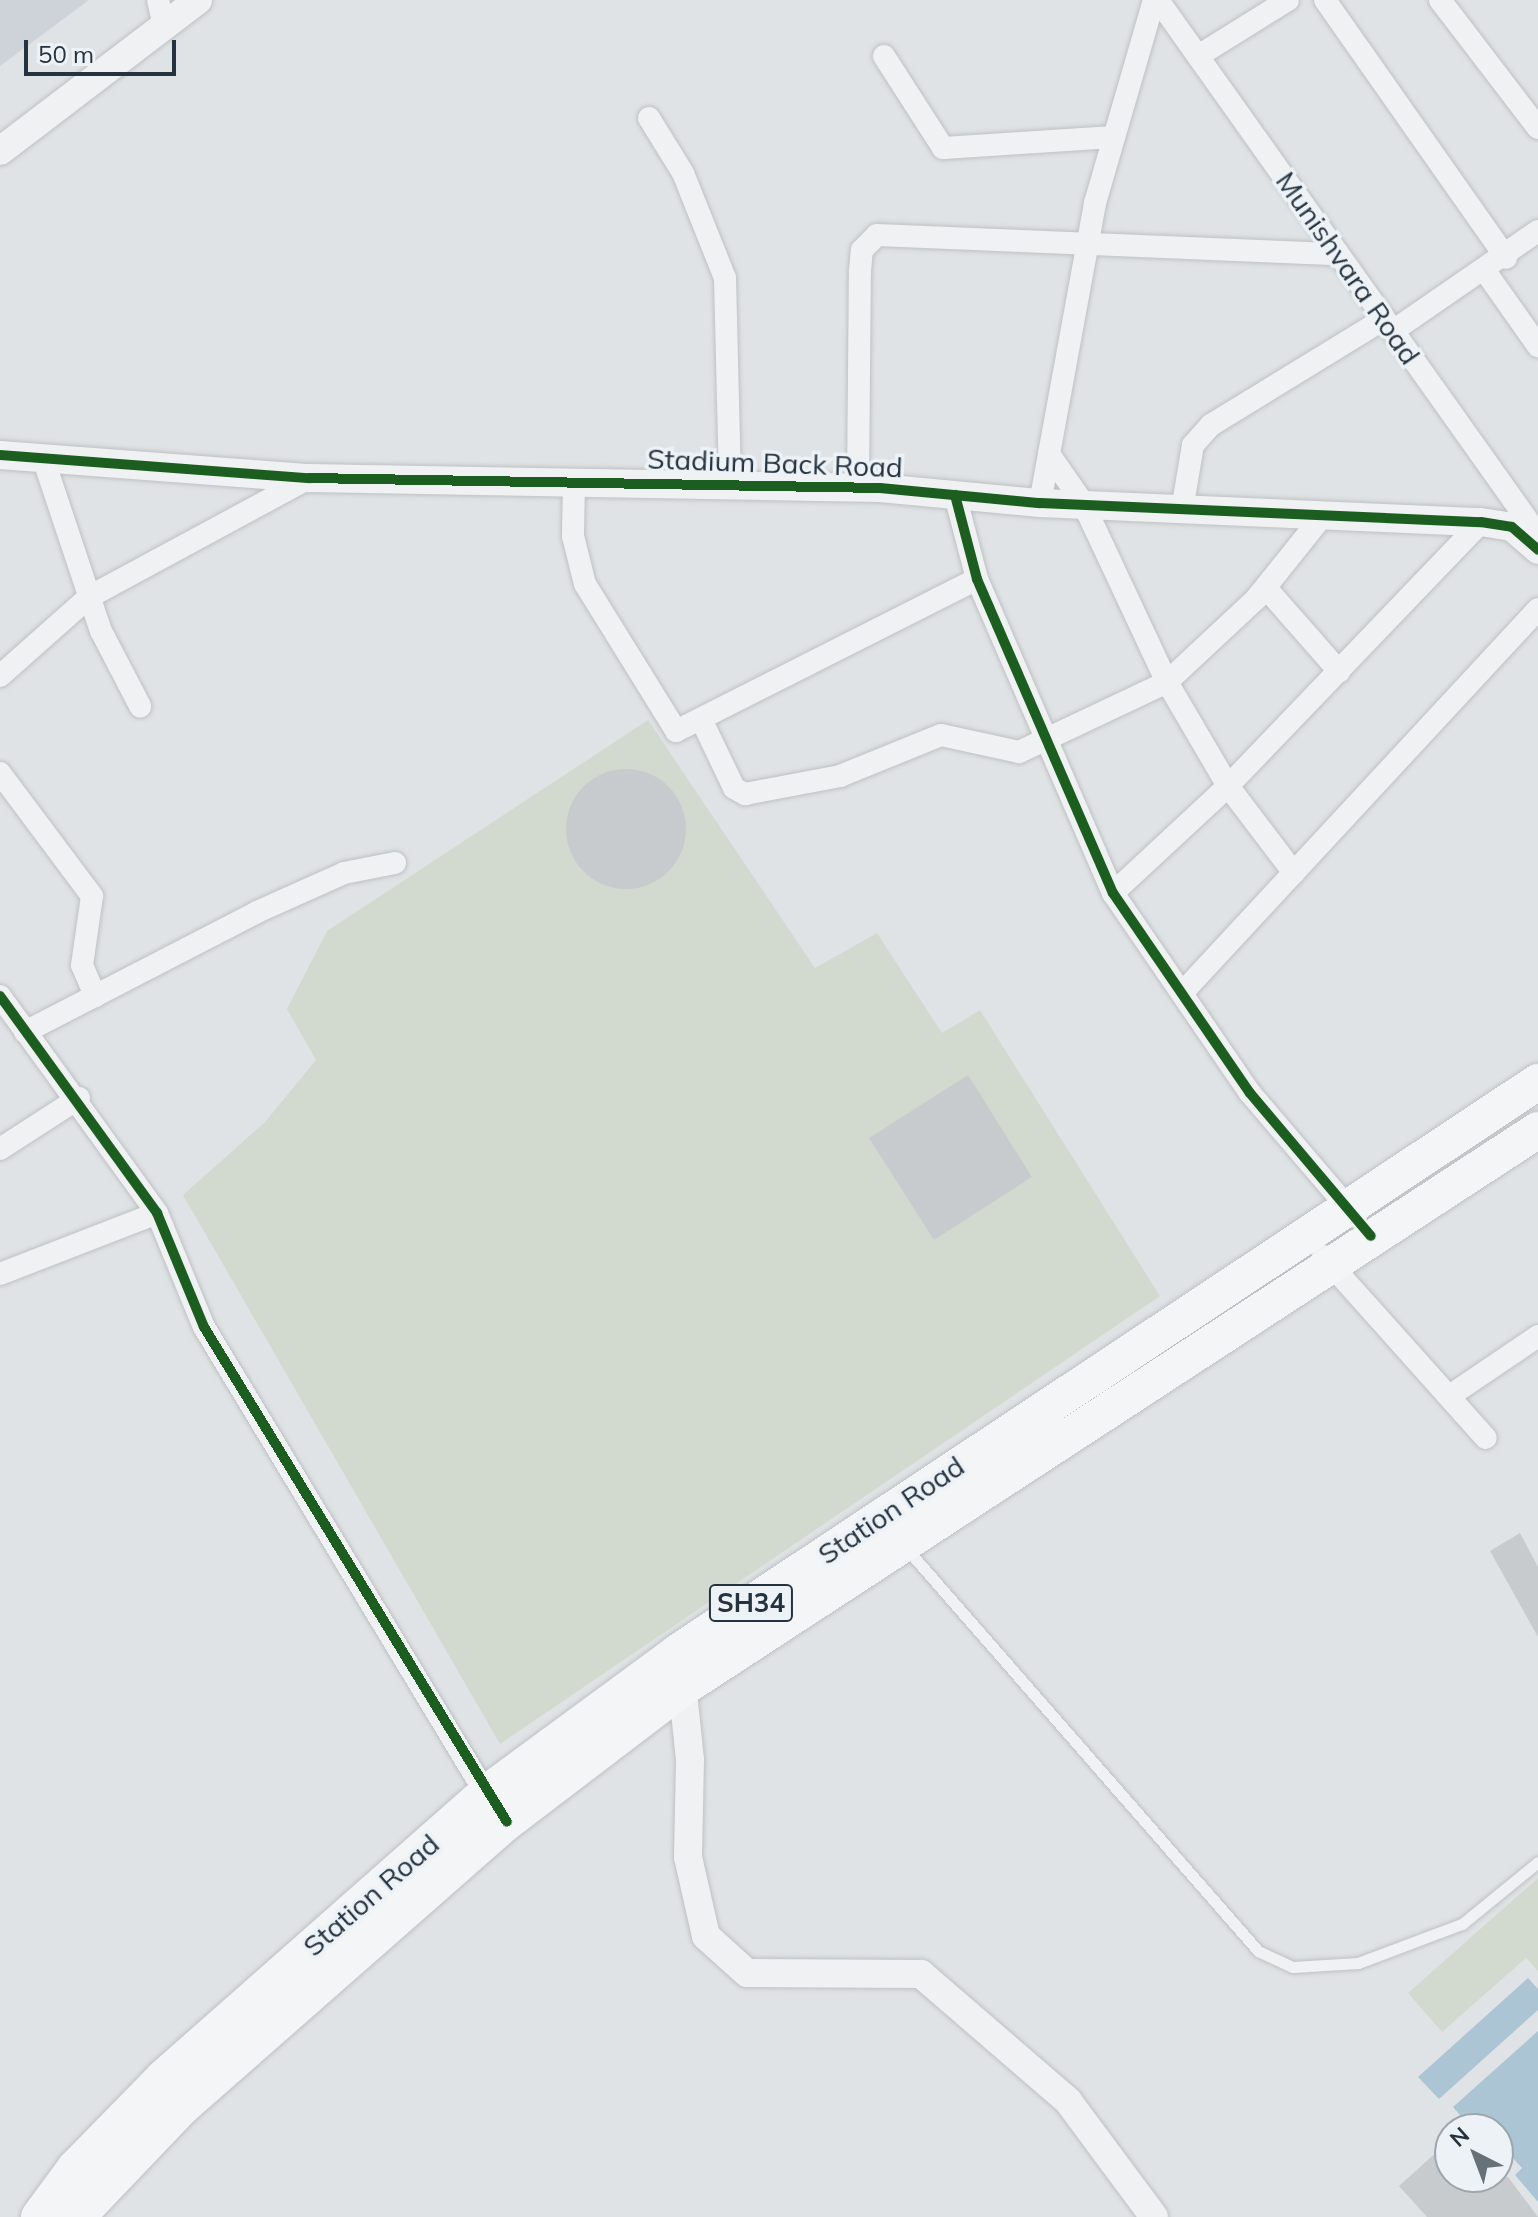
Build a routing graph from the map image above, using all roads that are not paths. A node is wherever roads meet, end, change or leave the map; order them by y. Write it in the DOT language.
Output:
graph roads {
  1 [pos="198,0"];
  2 [pos="1156,0"];
  3 [pos="1288,0"];
  4 [pos="1325,0"];
  5 [pos="1440,0"];
  6 [pos="161,13"];
  7 [pos="884,56"];
  8 [pos="1198,56"];
  9 [pos="649,118"];
  10 [pos="1538,128"];
  11 [pos="1114,137"];
  12 [pos="0,151"];
  13 [pos="1538,231"];
  14 [pos="1086,245"];
  15 [pos="1338,254"];
  16 [pos="1506,258"];
  17 [pos="1485,271"];
  18 [pos="1388,325"];
  19 [pos="1538,346"];
  20 [pos="1049,454"];
  21 [pos="0,455"];
  22 [pos="43,458"];
  23 [pos="309,478"];
  24 [pos="574,482"];
  25 [pos="730,485"];
  26 [pos="858,487"];
  27 [pos="955,495"];
  28 [pos="1040,503"];
  29 [pos="1083,503"];
  30 [pos="1182,510"];
  31 [pos="1320,519"];
  32 [pos="1445,520"];
  33 [pos="1481,522"];
  34 [pos="1538,535"];
  35 [pos="1538,550"];
  36 [pos="1441,563"];
  37 [pos="977,579"];
  38 [pos="1266,588"];
  39 [pos="89,597"];
  40 [pos="1538,609"];
  41 [pos="1339,671"];
  42 [pos="0,676"];
  43 [pos="1167,682"];
  44 [pos="140,706"];
  45 [pos="701,719"];
  46 [pos="1046,738"];
  47 [pos="0,773"];
  48 [pos="1228,786"];
  49 [pos="395,863"];
  50 [pos="1294,873"];
  51 [pos="1113,893"];
  52 [pos="1183,992"];
  53 [pos="0,996"];
  54 [pos="95,996"];
  55 [pos="25,1032"];
  56 [pos="1538,1082"];
  57 [pos="79,1098"];
  58 [pos="1538,1130"];
  59 [pos="0,1149"];
  60 [pos="1347,1205"];
  61 [pos="157,1213"];
  62 [pos="1304,1234"];
  63 [pos="1371,1236"];
  64 [pos="1328,1262"];
  65 [pos="0,1274"];
  66 [pos="1538,1336"];
  67 [pos="1451,1395"];
  68 [pos="1486,1438"];
  69 [pos="901,1543"];
  70 [pos="678,1652"];
  71 [pos="683,1688"];
  72 [pos="485,1794"];
  73 [pos="507,1822"];
  74 [pos="1538,1862"];
  75 [pos="39,2217"];
  76 [pos="77,2217"];
  77 [pos="1154,2217"];
  1 -- 6 [label="street"];
  2 -- 8 [label="street, Munishvara Road"];
  2 -- 11 [label="street"];
  3 -- 8 [label="street"];
  4 -- 16 [label="street"];
  5 -- 10 [label="street"];
  6 -- 12 [label="street"];
  7 -- 11 [label="street"];
  8 -- 15 [label="street, Munishvara Road"];
  9 -- 25 [label="street"];
  11 -- 14 [label="street"];
  13 -- 16 [label="street"];
  14 -- 15 [label="street"];
  14 -- 20 [label="street"];
  14 -- 26 [label="street"];
  15 -- 18 [label="street, Munishvara Road"];
  16 -- 17 [label="street"];
  17 -- 18 [label="street"];
  17 -- 19 [label="street"];
  18 -- 30 [label="street"];
  18 -- 34 [label="street, Munishvara Road"];
  20 -- 28 [label="street"];
  20 -- 29 [label="street"];
  21 -- 22 [label="street, Stadium Back Road"];
  22 -- 23 [label="street, Stadium Back Road"];
  22 -- 39 [label="street"];
  23 -- 24 [label="street, Stadium Back Road"];
  23 -- 39 [label="street"];
  24 -- 25 [label="street, Stadium Back Road"];
  24 -- 45 [label="street"];
  25 -- 26 [label="street, Stadium Back Road"];
  26 -- 27 [label="street, Stadium Back Road"];
  27 -- 28 [label="street, Stadium Back Road"];
  27 -- 37 [label="street"];
  28 -- 29 [label="street, Stadium Back Road"];
  29 -- 30 [label="street, Stadium Back Road"];
  29 -- 43 [label="street"];
  30 -- 31 [label="street, Stadium Back Road"];
  31 -- 32 [label="street, Stadium Back Road"];
  31 -- 38 [label="street"];
  32 -- 33 [label="street, Stadium Back Road"];
  32 -- 36 [label="street"];
  33 -- 35 [label="street, Stadium Back Road"];
  33 -- 36 [label="street"];
  36 -- 41 [label="street"];
  37 -- 45 [label="street"];
  37 -- 46 [label="street"];
  38 -- 41 [label="street"];
  38 -- 43 [label="street"];
  39 -- 42 [label="street"];
  39 -- 44 [label="street"];
  40 -- 50 [label="street"];
  41 -- 48 [label="street"];
  43 -- 46 [label="street"];
  43 -- 48 [label="street"];
  45 -- 46 [label="street"];
  46 -- 51 [label="street"];
  47 -- 54 [label="street"];
  48 -- 50 [label="street"];
  48 -- 51 [label="street"];
  49 -- 54 [label="street"];
  50 -- 52 [label="street"];
  51 -- 52 [label="street"];
  52 -- 60 [label="street"];
  53 -- 55 [label="street"];
  54 -- 55 [label="street"];
  55 -- 57 [label="street"];
  56 -- 60 [label="main road, Station Road / SH34"];
  57 -- 59 [label="street"];
  57 -- 61 [label="street"];
  58 -- 63 [label="main road, Station Road / SH34"];
  60 -- 62 [label="main road, Station Road / SH34"];
  60 -- 63 [label="street"];
  61 -- 65 [label="street"];
  61 -- 72 [label="street"];
  62 -- 64 [label="street"];
  62 -- 70 [label="main road, Station Road / SH34"];
  63 -- 64 [label="main road, Station Road / SH34"];
  64 -- 67 [label="street"];
  64 -- 69 [label="main road, Station Road / SH34"];
  66 -- 67 [label="street"];
  67 -- 68 [label="street"];
  69 -- 71 [label="main road, Station Road / SH34"];
  69 -- 74 [label="lane"];
  70 -- 71 [label="street"];
  70 -- 72 [label="main road, Station Road / SH34"];
  71 -- 73 [label="main road, Station Road / SH34"];
  71 -- 77 [label="street"];
  72 -- 73 [label="street"];
  72 -- 75 [label="main road, Station Road / SH34"];
  73 -- 76 [label="main road, Station Road / SH34"];
}
